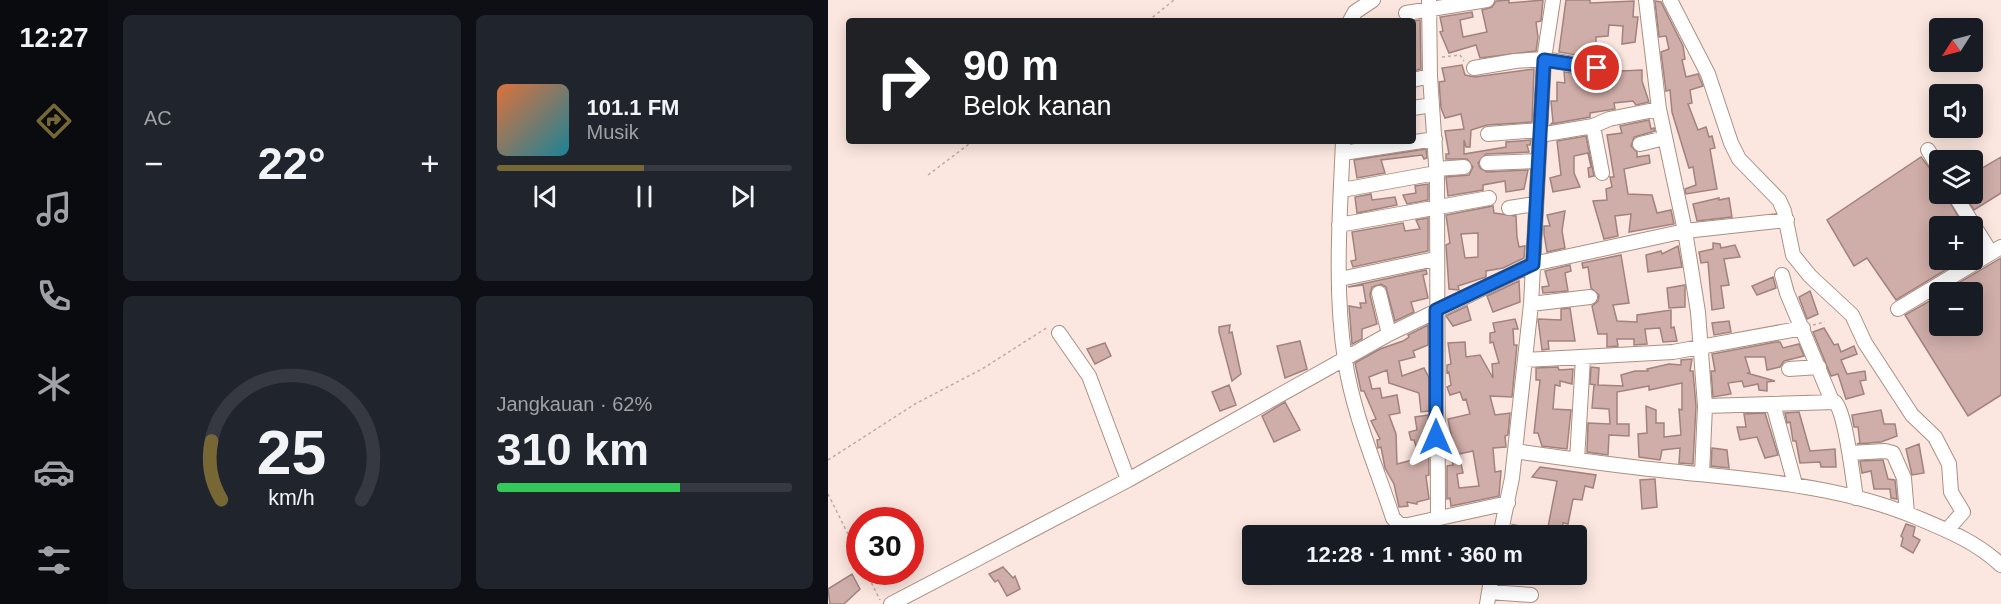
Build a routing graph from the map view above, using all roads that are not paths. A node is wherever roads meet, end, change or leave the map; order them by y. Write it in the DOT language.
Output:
graph roads {
  1 [pos="1373,0"];
  2 [pos="1487,0"];
  3 [pos="1553,0"];
  4 [pos="1646,0"];
  5 [pos="1670,0"];
  6 [pos="1430,5"];
  7 [pos="1406,13"];
  8 [pos="1352,18"];
  9 [pos="1544,60"];
  10 [pos="1474,68"];
  11 [pos="1597,68"];
  12 [pos="1430,76"];
  13 [pos="1416,79"];
  14 [pos="1432,105"];
  15 [pos="1416,108"];
  16 [pos="1659,110"];
  17 [pos="1593,126"];
  18 [pos="1540,133"];
  19 [pos="1488,134"];
  20 [pos="1665,138"];
  21 [pos="1435,139"];
  22 [pos="1416,141"];
  23 [pos="1378,144"];
  24 [pos="1640,144"];
  25 [pos="1343,147"];
  26 [pos="1538,161"];
  27 [pos="1487,163"];
  28 [pos="1464,167"];
  29 [pos="1436,171"];
  30 [pos="1602,173"];
  31 [pos="1342,190"];
  32 [pos="1489,198"];
  33 [pos="1535,204"];
  34 [pos="1962,204"];
  35 [pos="1436,207"];
  36 [pos="1509,208"];
  37 [pos="1787,220"];
  38 [pos="1339,225"];
  39 [pos="1685,231"];
  40 [pos="1996,250"];
  41 [pos="1435,259"];
  42 [pos="1533,264"];
  43 [pos="1782,276"];
  44 [pos="1340,279"];
  45 [pos="1379,293"];
  46 [pos="1590,297"];
  47 [pos="1531,304"];
  48 [pos="1898,309"];
  49 [pos="1436,310"];
  50 [pos="1803,328"];
  51 [pos="1059,333"];
  52 [pos="1389,334"];
  53 [pos="1701,349"];
  54 [pos="1583,358"];
  55 [pos="1345,360"];
  56 [pos="1524,360"];
  57 [pos="1819,367"];
  58 [pos="1789,369"];
  59 [pos="1832,401"];
  60 [pos="1773,404"];
  61 [pos="1705,406"];
  62 [pos="1515,451"];
  63 [pos="1850,453"];
  64 [pos="1577,460"];
  65 [pos="1702,474"];
  66 [pos="1128,480"];
  67 [pos="1795,484"];
  68 [pos="1856,498"];
  69 [pos="1508,503"];
  70 [pos="1907,513"];
  71 [pos="1438,517"];
  72 [pos="1502,525"];
  73 [pos="1948,529"];
  74 [pos="2001,565"];
  75 [pos="1531,595"];
  76 [pos="1488,598"];
  77 [pos="898,602"];
  1 -- 8 [label="street"];
  2 -- 6 [label="street"];
  3 -- 9 [label="street"];
  4 -- 16 [label="street"];
  5 -- 37 [label="street"];
  6 -- 7 [label="street"];
  6 -- 12 [label="street"];
  9 -- 10 [label="street"];
  9 -- 11 [label="street"];
  9 -- 18 [label="street"];
  12 -- 13 [label="street"];
  12 -- 14 [label="street"];
  14 -- 15 [label="street"];
  14 -- 21 [label="street"];
  16 -- 17 [label="street"];
  16 -- 20 [label="street"];
  17 -- 18 [label="street"];
  17 -- 30 [label="street"];
  18 -- 19 [label="street"];
  18 -- 26 [label="street"];
  20 -- 24 [label="street"];
  20 -- 39 [label="street"];
  21 -- 22 [label="street"];
  21 -- 29 [label="street"];
  23 -- 25 [label="street"];
  25 -- 31 [label="street"];
  26 -- 27 [label="street"];
  26 -- 33 [label="street"];
  28 -- 29 [label="street"];
  29 -- 31 [label="street"];
  29 -- 35 [label="street"];
  31 -- 38 [label="street"];
  32 -- 35 [label="street"];
  33 -- 36 [label="street"];
  33 -- 42 [label="street"];
  34 -- 40 [label="street"];
  35 -- 38 [label="street"];
  35 -- 41 [label="street"];
  37 -- 39 [label="street"];
  37 -- 73 [label="street"];
  38 -- 44 [label="street"];
  39 -- 42 [label="street"];
  39 -- 53 [label="street"];
  40 -- 48 [label="street"];
  41 -- 44 [label="street"];
  41 -- 49 [label="street"];
  42 -- 47 [label="street"];
  42 -- 49 [label="street"];
  43 -- 50 [label="street"];
  44 -- 55 [label="street"];
  45 -- 52 [label="street"];
  46 -- 47 [label="street"];
  47 -- 56 [label="street"];
  49 -- 52 [label="street"];
  49 -- 71 [label="street"];
  50 -- 53 [label="street"];
  50 -- 57 [label="street"];
  51 -- 66 [label="street"];
  52 -- 55 [label="street"];
  53 -- 54 [label="street"];
  53 -- 61 [label="street"];
  54 -- 56 [label="street"];
  54 -- 64 [label="street"];
  55 -- 66 [label="street"];
  55 -- 71 [label="street"];
  56 -- 62 [label="street"];
  57 -- 58 [label="street"];
  57 -- 59 [label="street"];
  59 -- 60 [label="street"];
  59 -- 63 [label="street"];
  60 -- 61 [label="street"];
  60 -- 67 [label="street"];
  61 -- 65 [label="street"];
  62 -- 64 [label="street"];
  62 -- 69 [label="street"];
  63 -- 68 [label="street"];
  63 -- 70 [label="street"];
  64 -- 65 [label="street"];
  65 -- 67 [label="street"];
  66 -- 77 [label="street"];
  67 -- 68 [label="street"];
  68 -- 70 [label="street"];
  69 -- 71 [label="street"];
  69 -- 72 [label="street"];
  70 -- 73 [label="street"];
  73 -- 74 [label="street"];
  75 -- 76 [label="street"];
}
